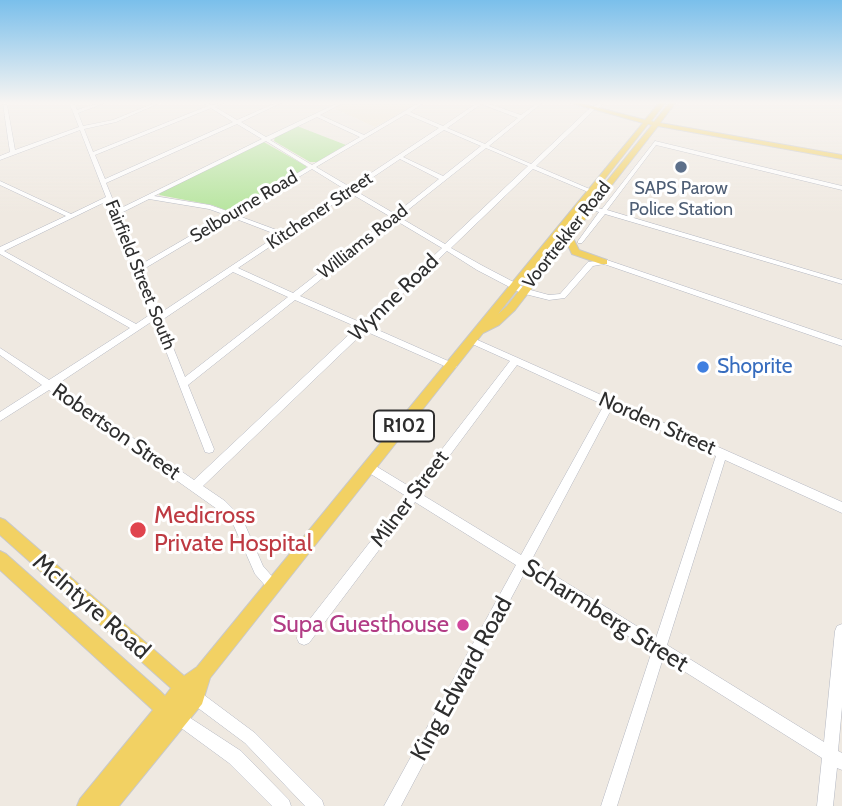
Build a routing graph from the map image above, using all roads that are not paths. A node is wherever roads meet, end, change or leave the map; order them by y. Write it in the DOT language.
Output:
graph roads {
  1 [pos="11,140"];
  2 [pos="49,140"];
  3 [pos="86,140"];
  4 [pos="128,140"];
  5 [pos="196,140"];
  6 [pos="265,140"];
  7 [pos="267,140"];
  8 [pos="359,140"];
  9 [pos="426,140"];
  10 [pos="470,140"];
  11 [pos="493,140"];
  12 [pos="563,140"];
  13 [pos="631,140"];
  14 [pos="643,140"];
  15 [pos="751,140"];
  16 [pos="773,140"];
  17 [pos="485,146"];
  18 [pos="13,153"];
  19 [pos="92,154"];
  20 [pos="839,155"];
  21 [pos="400,157"];
  22 [pos="0,158"];
  23 [pos="312,167"];
  24 [pos="532,167"];
  25 [pos="444,179"];
  26 [pos="103,182"];
  27 [pos="0,183"];
  28 [pos="842,188"];
  29 [pos="351,190"];
  30 [pos="590,191"];
  31 [pos="148,197"];
  32 [pos="109,198"];
  33 [pos="579,204"];
  34 [pos="590,207"];
  35 [pos="603,211"];
  36 [pos="115,213"];
  37 [pos="231,215"];
  38 [pos="71,216"];
  39 [pos="395,217"];
  40 [pos="284,235"];
  41 [pos="568,236"];
  42 [pos="580,242"];
  43 [pos="446,248"];
  44 [pos="0,250"];
  45 [pos="604,262"];
  46 [pos="233,269"];
  47 [pos="137,270"];
  48 [pos="842,282"];
  49 [pos="518,289"];
  50 [pos="295,296"];
  51 [pos="157,317"];
  52 [pos="135,327"];
  53 [pos="363,327"];
  54 [pos="473,341"];
  55 [pos="842,343"];
  56 [pos="0,351"];
  57 [pos="516,360"];
  58 [pos="452,366"];
  59 [pos="184,383"];
  60 [pos="48,385"];
  61 [pos="610,403"];
  62 [pos="0,417"];
  63 [pos="209,449"];
  64 [pos="722,453"];
  65 [pos="369,468"];
  66 [pos="195,487"];
  67 [pos="412,496"];
  68 [pos="842,508"];
  69 [pos="0,525"];
  70 [pos="0,559"];
  71 [pos="524,565"];
  72 [pos="273,586"];
  73 [pos="842,631"];
  74 [pos="304,638"];
  75 [pos="659,649"];
  76 [pos="189,692"];
  77 [pos="172,712"];
  78 [pos="836,758"];
  79 [pos="87,806"];
  80 [pos="106,806"];
  81 [pos="283,806"];
  82 [pos="317,806"];
  83 [pos="392,806"];
  84 [pos="609,806"];
  85 [pos="825,806"];
  1 -- 18 [label="street"];
  2 -- 18 [label="street"];
  3 -- 19 [label="street, Fairfield Street South"];
  4 -- 19 [label="street"];
  5 -- 26 [label="street"];
  6 -- 31 [label="street"];
  7 -- 23 [label="street"];
  8 -- 23 [label="street, Selbourne Road"];
  9 -- 21 [label="street, Kitchener Street"];
  10 -- 17 [label="street"];
  11 -- 17 [label="street, Williams Road"];
  12 -- 24 [label="street, Wynne Road"];
  13 -- 30 [label="main road, Voortrekker Road / R102"];
  14 -- 34 [label="main road, Voortrekker Road / R102"];
  15 -- 20 [label="main road"];
  16 -- 20 [label="main road"];
  17 -- 24 [label="street"];
  17 -- 25 [label="street, Williams Road"];
  18 -- 22 [label="street"];
  19 -- 26 [label="street, Fairfield Street South"];
  21 -- 25 [label="street"];
  21 -- 29 [label="street, Kitchener Street"];
  23 -- 29 [label="street"];
  23 -- 37 [label="street, Selbourne Road"];
  24 -- 30 [label="street"];
  24 -- 43 [label="street, Wynne Road"];
  25 -- 39 [label="street, Williams Road"];
  26 -- 32 [label="street, Fairfield Street South"];
  27 -- 38 [label="street"];
  28 -- 35 [label="street"];
  29 -- 39 [label="street"];
  29 -- 40 [label="street, Kitchener Street"];
  30 -- 33 [label="main road, Voortrekker Road / R102"];
  31 -- 36 [label="street"];
  31 -- 37 [label="street"];
  32 -- 36 [label="street, Fairfield Street South"];
  32 -- 38 [label="street"];
  33 -- 34 [label="street"];
  33 -- 49 [label="main road, Voortrekker Road / R102"];
  34 -- 35 [label="street"];
  34 -- 41 [label="main road, Voortrekker Road / R102"];
  35 -- 42 [label="street"];
  35 -- 48 [label="street"];
  36 -- 47 [label="street, Fairfield Street South"];
  37 -- 40 [label="street"];
  37 -- 47 [label="street, Selbourne Road"];
  38 -- 44 [label="street"];
  39 -- 43 [label="street"];
  39 -- 50 [label="street, Williams Road"];
  40 -- 46 [label="street, Kitchener Street"];
  41 -- 45 [label="main road"];
  41 -- 49 [label="main road, Voortrekker Road / R102"];
  43 -- 49 [label="street"];
  43 -- 53 [label="street, Wynne Road"];
  44 -- 52 [label="street"];
  45 -- 49 [label="street"];
  45 -- 55 [label="street"];
  46 -- 50 [label="street"];
  46 -- 51 [label="street, Kitchener Street"];
  47 -- 51 [label="street, Fairfield Street South"];
  49 -- 54 [label="main road, Voortrekker Road / R102"];
  50 -- 53 [label="street"];
  50 -- 59 [label="street, Williams Road"];
  51 -- 52 [label="street, Kitchener Street"];
  51 -- 59 [label="street, Fairfield Street South"];
  52 -- 60 [label="street, Kitchener Street"];
  53 -- 58 [label="street"];
  53 -- 66 [label="street, Wynne Road"];
  54 -- 57 [label="street, Norden Street"];
  54 -- 58 [label="main road, Voortrekker Road / R102"];
  56 -- 60 [label="street, Robertson Street"];
  57 -- 61 [label="street, Norden Street"];
  57 -- 67 [label="street, Milner Street"];
  58 -- 65 [label="main road, Voortrekker Road / R102"];
  59 -- 63 [label="street, Fairfield Street South"];
  60 -- 62 [label="street, Kitchener Street"];
  60 -- 66 [label="street, Robertson Street"];
  61 -- 64 [label="street, Norden Street"];
  61 -- 71 [label="street, King Edward Road"];
  64 -- 68 [label="street, Norden Street"];
  64 -- 75 [label="street"];
  65 -- 67 [label="street, Scharmberg Street"];
  65 -- 72 [label="main road, Voortrekker Road / R102"];
  66 -- 72 [label="street, Robertson Street"];
  67 -- 71 [label="street, Scharmberg Street"];
  67 -- 74 [label="street, Milner Street"];
  69 -- 76 [label="main road, McIntyre Road"];
  70 -- 77 [label="main road, McIntyre Road"];
  71 -- 75 [label="street, Scharmberg Street"];
  71 -- 83 [label="street, King Edward Road"];
  72 -- 76 [label="main road, Voortrekker Road / R102"];
  73 -- 78 [label="street"];
  75 -- 78 [label="street, Scharmberg Street"];
  75 -- 84 [label="street"];
  76 -- 77 [label="main road, Voortrekker Road / R102"];
  76 -- 82 [label="street"];
  77 -- 79 [label="main road, Voortrekker Road / R102"];
  77 -- 80 [label="main road, Voortrekker Road / R102"];
  77 -- 81 [label="street"];
  78 -- 85 [label="street"];
}
